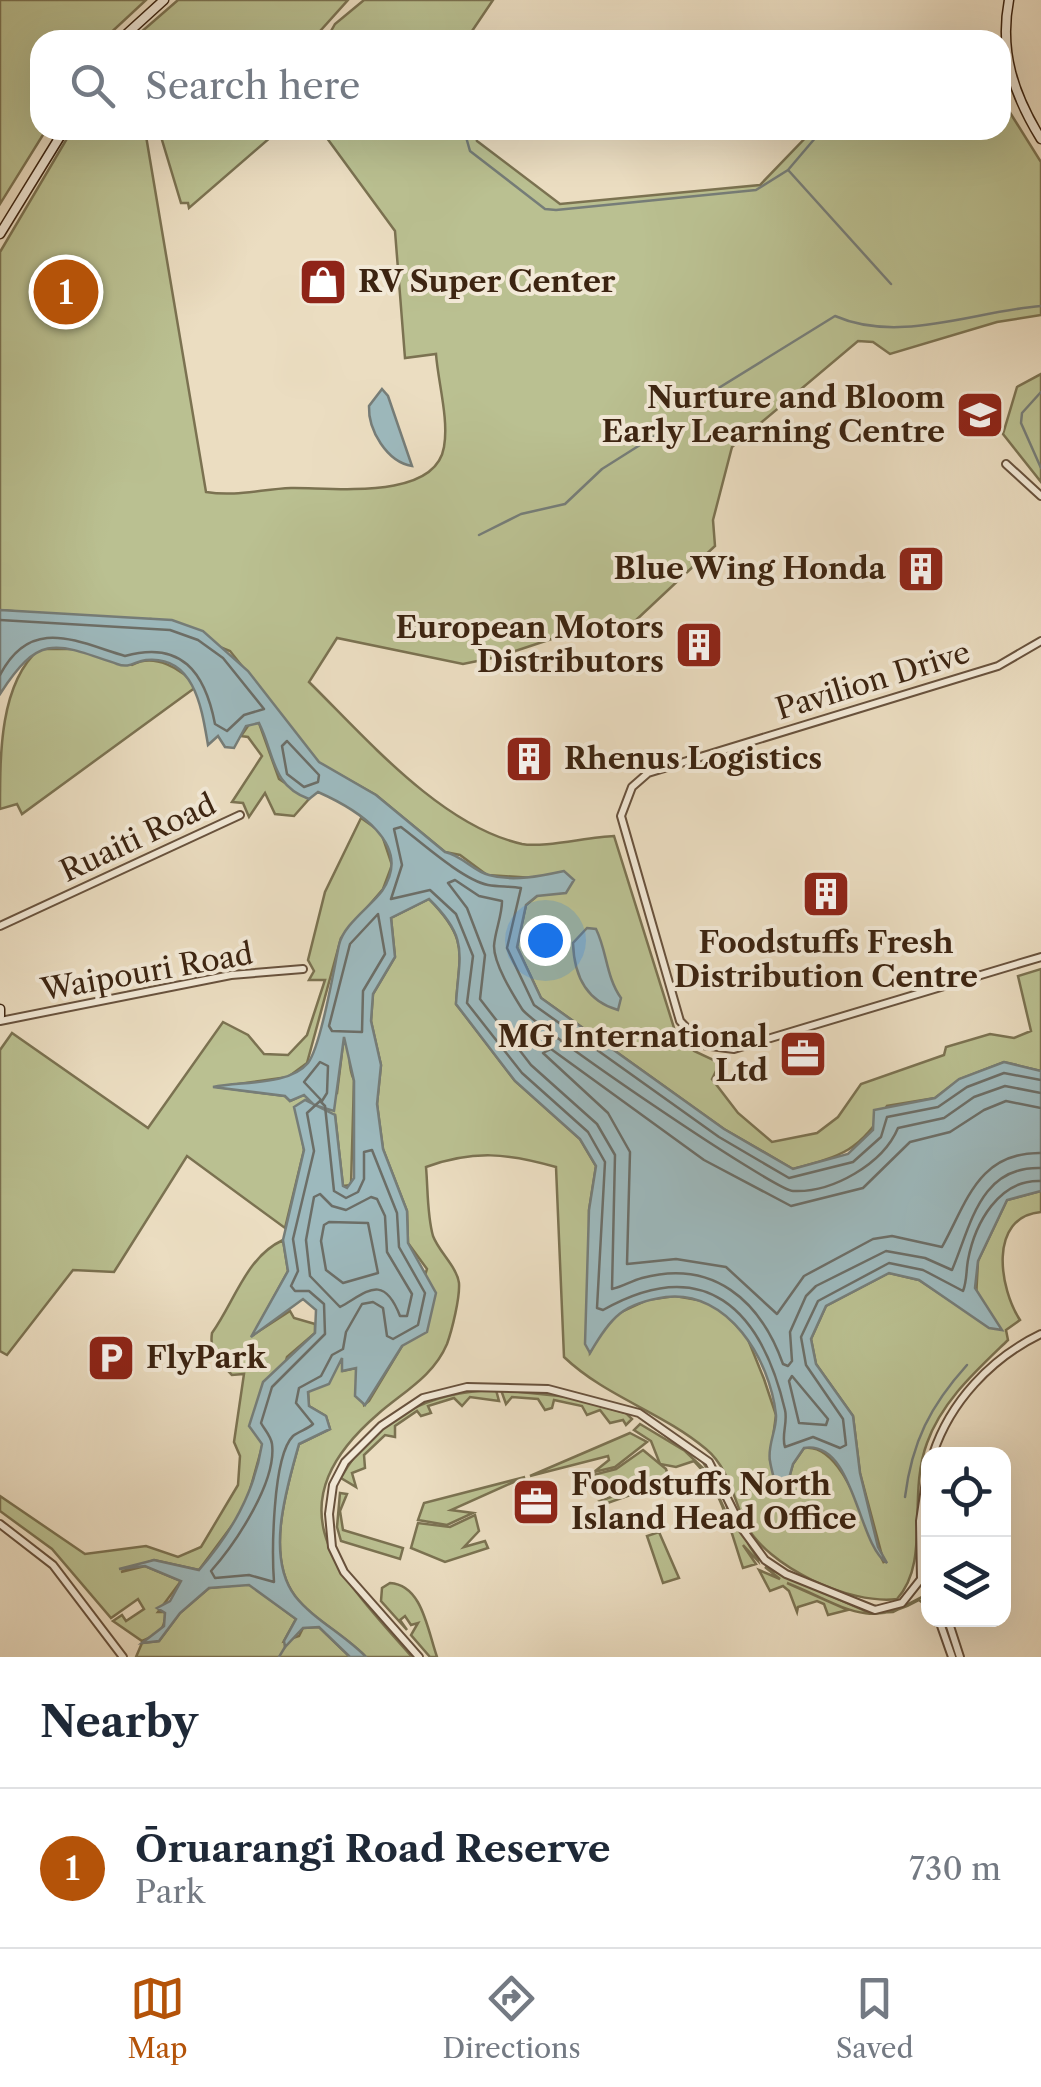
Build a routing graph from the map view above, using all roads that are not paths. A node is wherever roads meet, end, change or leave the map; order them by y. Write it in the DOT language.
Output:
graph roads {
  1 [pos="164,0"];
  2 [pos="1009,0"];
  3 [pos="131,30"];
  4 [pos="1008,30"];
  5 [pos="1011,77"];
  6 [pos="1041,139"];
  7 [pos="58,140"];
  8 [pos="0,234"];
  9 [pos="1006,464"];
  10 [pos="1041,496"];
  11 [pos="1041,641"];
  12 [pos="240,815"];
  13 [pos="0,926"];
  14 [pos="1041,957"];
  15 [pos="304,969"];
  16 [pos="0,1015"];
  17 [pos="1041,1334"];
  18 [pos="936,1447"];
  19 [pos="921,1514"];
  20 [pos="0,1524"];
  21 [pos="921,1542"];
  22 [pos="921,1587"];
  23 [pos="941,1627"];
  24 [pos="950,1627"];
  25 [pos="122,1657"];
  26 [pos="419,1657"];
  27 [pos="952,1657"];
  28 [pos="960,1657"];
  1 -- 3 [label="street"];
  2 -- 4 [label="street"];
  5 -- 6 [label="street"];
  7 -- 8 [label="street"];
  9 -- 10 [label="street"];
  11 -- 14 [label="street, Pavilion Drive"];
  12 -- 13 [label="street, Ruaiti Road"];
  15 -- 16 [label="street, Waipouri Road"];
  17 -- 18 [label="street"];
  19 -- 21 [label="street"];
  20 -- 25 [label="street"];
  22 -- 26 [label="street"];
  23 -- 27 [label="street"];
  24 -- 28 [label="street"];
}
